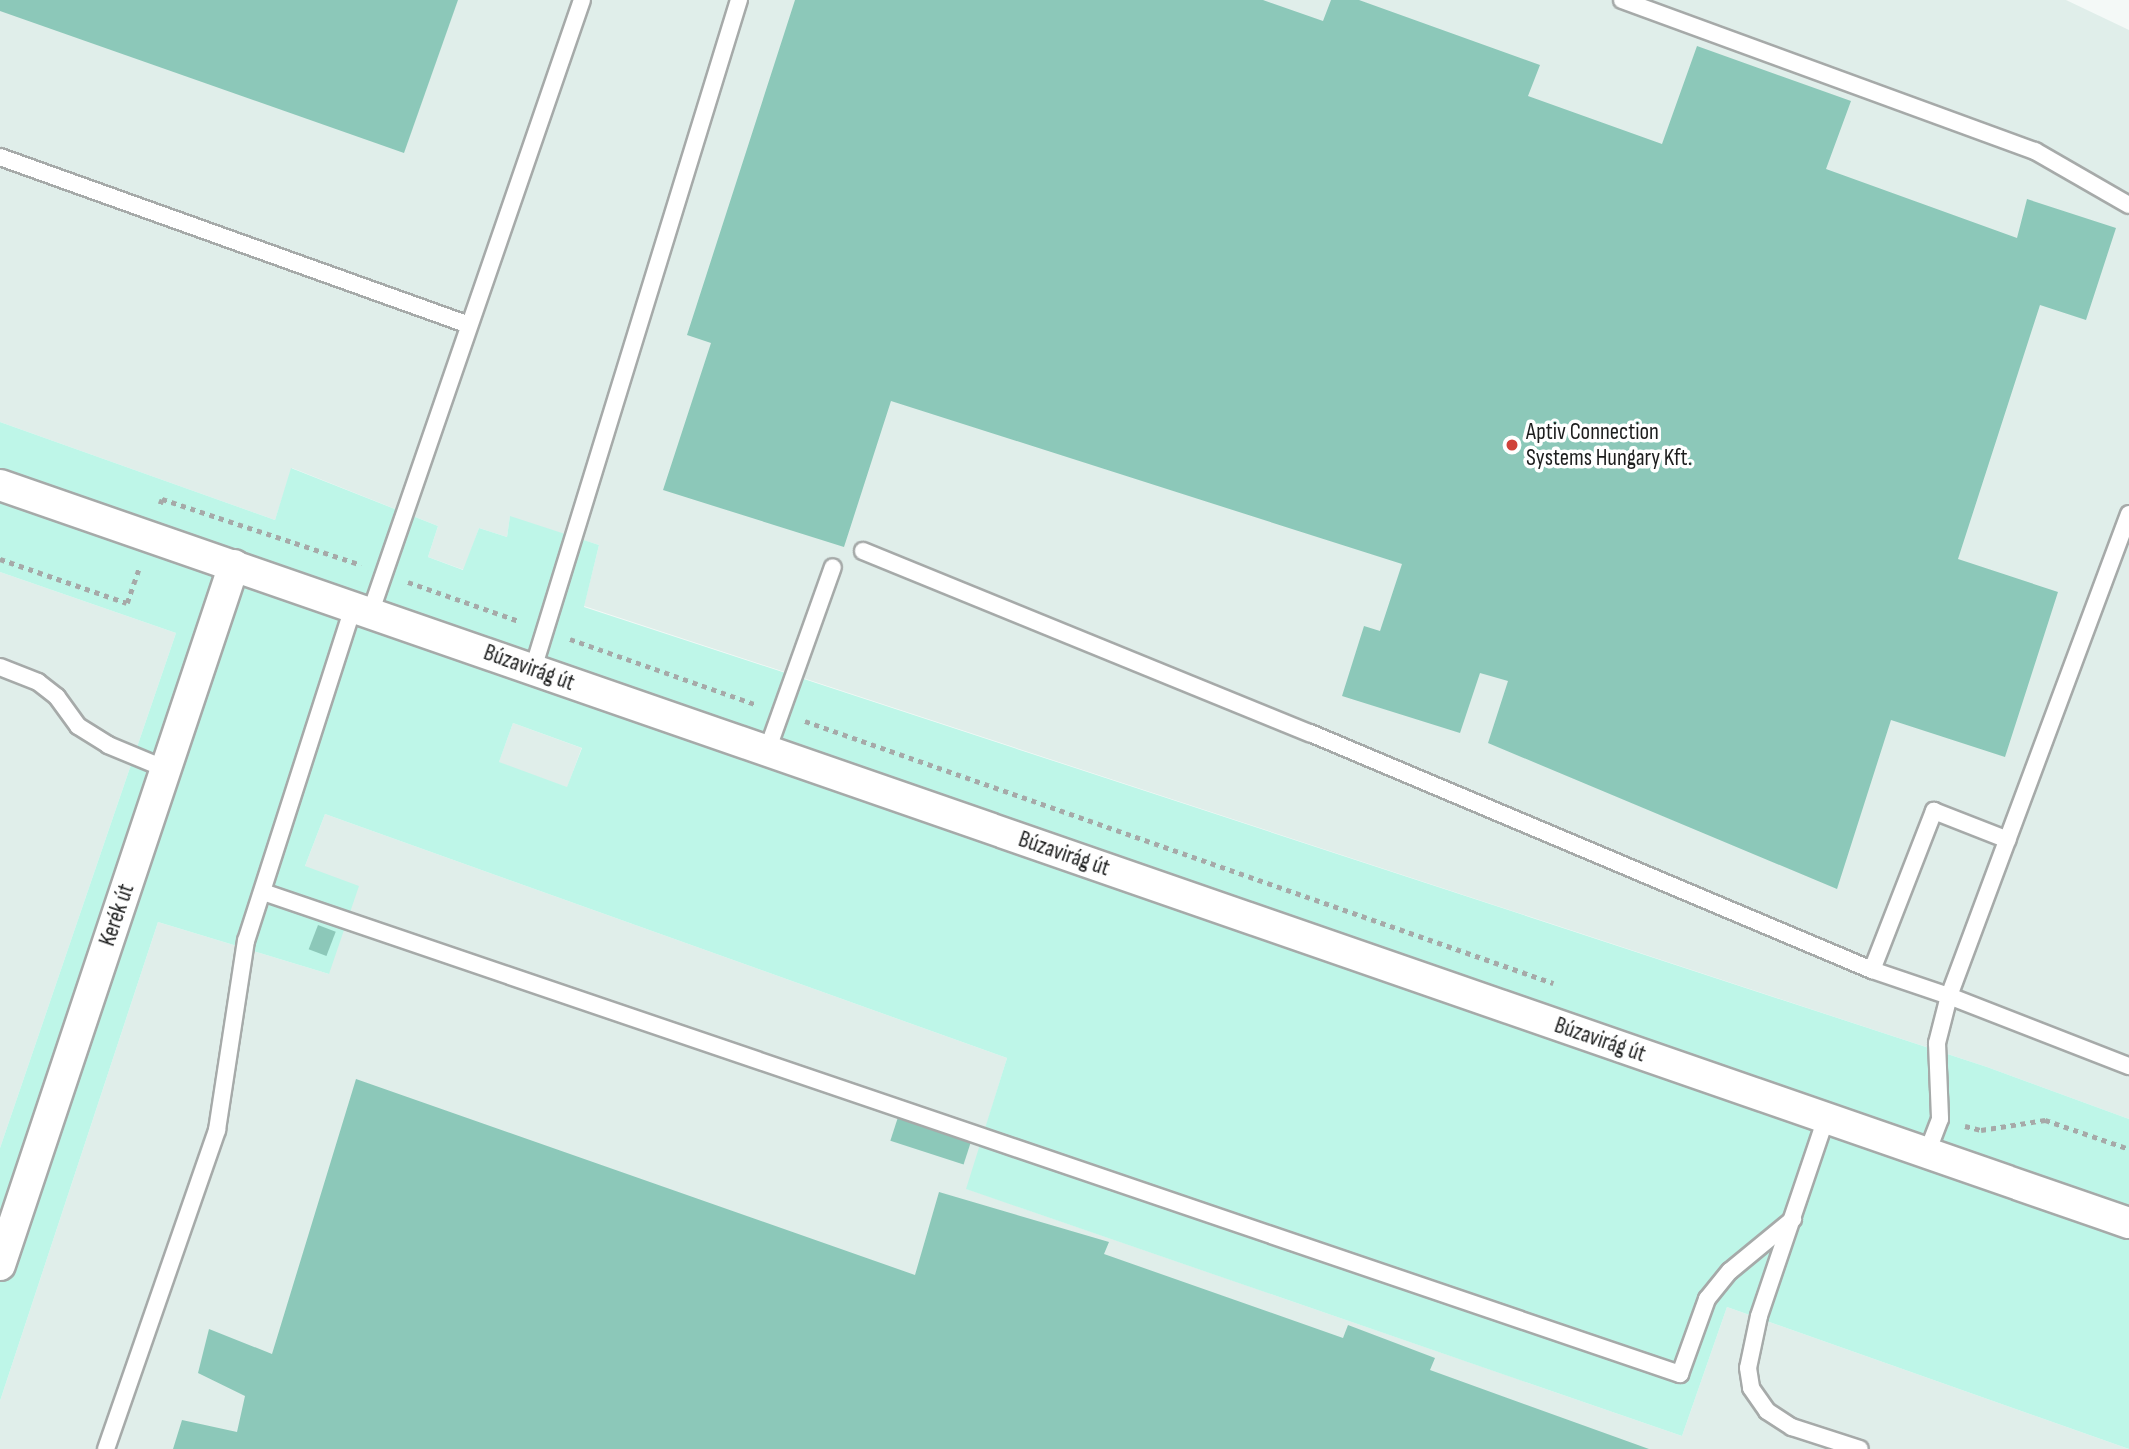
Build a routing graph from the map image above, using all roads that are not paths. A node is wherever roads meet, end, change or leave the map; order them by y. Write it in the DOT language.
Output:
graph roads {
  1 [pos="582,0"];
  2 [pos="739,0"];
  3 [pos="1622,0"];
  4 [pos="0,157"];
  5 [pos="2129,205"];
  6 [pos="469,325"];
  7 [pos="0,485"];
  8 [pos="2129,514"];
  9 [pos="863,551"];
  10 [pos="234,565"];
  11 [pos="833,567"];
  12 [pos="363,608"];
  13 [pos="0,667"];
  14 [pos="533,669"];
  15 [pos="767,751"];
  16 [pos="166,769"];
  17 [pos="2008,839"];
  18 [pos="263,892"];
  19 [pos="1872,970"];
  20 [pos="1949,996"];
  21 [pos="2129,1066"];
  22 [pos="1826,1118"];
  23 [pos="1926,1156"];
  24 [pos="1793,1219"];
  25 [pos="2129,1223"];
  26 [pos="0,1265"];
  27 [pos="106,1449"];
  28 [pos="1860,1449"];
  1 -- 6 [label="lane"];
  2 -- 14 [label="lane"];
  3 -- 5 [label="lane"];
  4 -- 6 [label="lane"];
  6 -- 12 [label="lane"];
  7 -- 10 [label="street, Búzavirág út"];
  8 -- 17 [label="lane"];
  9 -- 19 [label="lane"];
  10 -- 12 [label="street, Búzavirág út"];
  10 -- 16 [label="street, Kerék út"];
  11 -- 15 [label="lane"];
  12 -- 14 [label="street, Búzavirág út"];
  12 -- 18 [label="lane"];
  13 -- 16 [label="lane"];
  14 -- 15 [label="street, Búzavirág út"];
  15 -- 22 [label="street, Búzavirág út"];
  16 -- 26 [label="street, Kerék út"];
  17 -- 19 [label="lane"];
  17 -- 20 [label="lane"];
  18 -- 24 [label="lane"];
  18 -- 27 [label="lane"];
  19 -- 20 [label="lane"];
  20 -- 21 [label="lane"];
  20 -- 23 [label="lane"];
  22 -- 23 [label="street, Búzavirág út"];
  22 -- 24 [label="lane"];
  23 -- 25 [label="street, Búzavirág út"];
  24 -- 28 [label="lane"];
}
